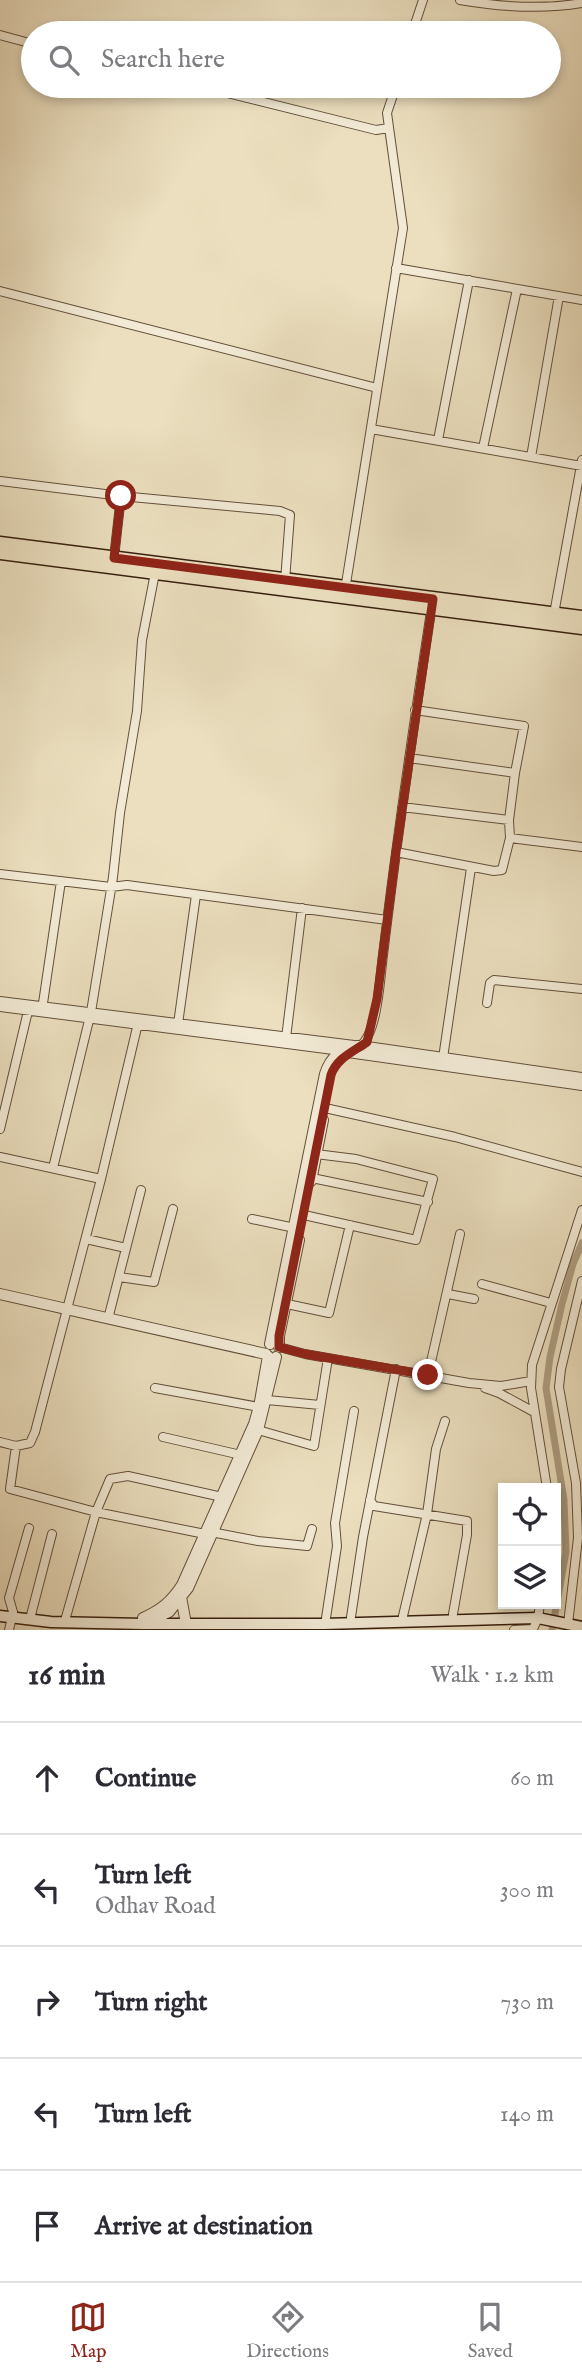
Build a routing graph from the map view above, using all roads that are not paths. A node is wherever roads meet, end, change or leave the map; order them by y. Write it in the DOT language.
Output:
graph roads {
  1 [pos="423,0"];
  2 [pos="460,0"];
  3 [pos="582,3"];
  4 [pos="416,21"];
  5 [pos="0,35"];
  6 [pos="21,41"];
  7 [pos="247,98"];
  8 [pos="392,98"];
  9 [pos="389,128"];
  10 [pos="396,268"];
  11 [pos="469,281"];
  12 [pos="517,289"];
  13 [pos="0,291"];
  14 [pos="559,296"];
  15 [pos="582,300"];
  16 [pos="377,388"];
  17 [pos="371,429"];
  18 [pos="438,440"];
  19 [pos="483,448"];
  20 [pos="531,457"];
  21 [pos="582,464"];
  22 [pos="0,481"];
  23 [pos="121,496"];
  24 [pos="572,515"];
  25 [pos="582,517"];
  26 [pos="0,543"];
  27 [pos="0,553"];
  28 [pos="114,558"];
  29 [pos="155,573"];
  30 [pos="285,581"];
  31 [pos="345,593"];
  32 [pos="433,603"];
  33 [pos="554,614"];
  34 [pos="582,617"];
  35 [pos="582,628"];
  36 [pos="415,710"];
  37 [pos="409,758"];
  38 [pos="515,773"];
  39 [pos="402,807"];
  40 [pos="509,820"];
  41 [pos="510,838"];
  42 [pos="582,847"];
  43 [pos="396,852"];
  44 [pos="471,868"];
  45 [pos="0,874"];
  46 [pos="61,881"];
  47 [pos="111,887"];
  48 [pos="197,895"];
  49 [pos="302,908"];
  50 [pos="387,920"];
  51 [pos="582,989"];
  52 [pos="0,1000"];
  53 [pos="487,1003"];
  54 [pos="0,1007"];
  55 [pos="42,1009"];
  56 [pos="28,1011"];
  57 [pos="90,1016"];
  58 [pos="138,1022"];
  59 [pos="178,1024"];
  60 [pos="286,1038"];
  61 [pos="328,1047"];
  62 [pos="351,1049"];
  63 [pos="443,1058"];
  64 [pos="331,1065"];
  65 [pos="582,1078"];
  66 [pos="582,1085"];
  67 [pos="325,1108"];
  68 [pos="0,1129"];
  69 [pos="316,1154"];
  70 [pos="0,1157"];
  71 [pos="53,1168"];
  72 [pos="582,1172"];
  73 [pos="312,1178"];
  74 [pos="101,1179"];
  75 [pos="141,1191"];
  76 [pos="428,1202"];
  77 [pos="173,1209"];
  78 [pos="582,1210"];
  79 [pos="304,1215"];
  80 [pos="253,1219"];
  81 [pos="350,1225"];
  82 [pos="295,1228"];
  83 [pos="460,1234"];
  84 [pos="86,1238"];
  85 [pos="126,1248"];
  86 [pos="119,1277"];
  87 [pos="582,1282"];
  88 [pos="482,1284"];
  89 [pos="0,1292"];
  90 [pos="448,1294"];
  91 [pos="474,1299"];
  92 [pos="551,1303"];
  93 [pos="287,1304"];
  94 [pos="68,1308"];
  95 [pos="109,1315"];
  96 [pos="272,1351"];
  97 [pos="328,1358"];
  98 [pos="396,1369"];
  99 [pos="428,1375"];
  100 [pos="531,1381"];
  101 [pos="469,1383"];
  102 [pos="155,1388"];
  103 [pos="263,1404"];
  104 [pos="320,1405"];
  105 [pos="354,1411"];
  106 [pos="534,1412"];
  107 [pos="445,1421"];
  108 [pos="258,1430"];
  109 [pos="163,1437"];
  110 [pos="0,1441"];
  111 [pos="16,1446"];
  112 [pos="241,1455"];
  113 [pos="546,1483"];
  114 [pos="222,1497"];
  115 [pos="370,1500"];
  116 [pos="96,1512"];
  117 [pos="427,1514"];
  118 [pos="29,1528"];
  119 [pos="312,1529"];
  120 [pos="208,1533"];
  121 [pos="52,1534"];
  122 [pos="185,1587"];
  123 [pos="181,1600"];
  124 [pos="0,1611"];
  125 [pos="541,1613"];
  126 [pos="453,1614"];
  127 [pos="13,1615"];
  128 [pos="32,1615"];
  129 [pos="0,1616"];
  130 [pos="403,1616"];
  131 [pos="66,1617"];
  132 [pos="351,1617"];
  133 [pos="326,1618"];
  134 [pos="147,1620"];
  135 [pos="582,1620"];
  136 [pos="188,1621"];
  137 [pos="566,1622"];
  138 [pos="582,1627"];
  139 [pos="9,1630"];
  140 [pos="514,1630"];
  1 -- 4 [label="street"];
  2 -- 3 [label="street"];
  5 -- 6 [label="street"];
  7 -- 9 [label="street"];
  8 -- 9 [label="street"];
  9 -- 10 [label="street"];
  10 -- 11 [label="street"];
  10 -- 16 [label="street"];
  11 -- 12 [label="street"];
  11 -- 18 [label="street"];
  12 -- 14 [label="street"];
  12 -- 19 [label="street"];
  13 -- 16 [label="street"];
  14 -- 15 [label="street"];
  14 -- 20 [label="street"];
  16 -- 17 [label="street"];
  17 -- 18 [label="street"];
  17 -- 31 [label="street"];
  18 -- 19 [label="street"];
  19 -- 20 [label="street"];
  20 -- 21 [label="street"];
  21 -- 24 [label="street"];
  22 -- 23 [label="street"];
  23 -- 28 [label="street"];
  23 -- 30 [label="street"];
  24 -- 25 [label="street"];
  24 -- 33 [label="street"];
  26 -- 28 [label="main road"];
  27 -- 29 [label="main road"];
  28 -- 30 [label="main road"];
  29 -- 31 [label="main road"];
  29 -- 47 [label="street"];
  30 -- 31 [label="main road"];
  31 -- 32 [label="main road"];
  32 -- 33 [label="main road"];
  32 -- 35 [label="main road"];
  32 -- 36 [label="street"];
  33 -- 34 [label="main road"];
  36 -- 37 [label="street"];
  36 -- 38 [label="street"];
  37 -- 38 [label="street"];
  37 -- 39 [label="street"];
  38 -- 40 [label="street"];
  39 -- 40 [label="street"];
  39 -- 43 [label="street"];
  40 -- 41 [label="street"];
  41 -- 42 [label="street"];
  41 -- 44 [label="street"];
  43 -- 44 [label="street"];
  43 -- 50 [label="street"];
  44 -- 63 [label="street"];
  45 -- 46 [label="street"];
  46 -- 47 [label="street"];
  46 -- 55 [label="street"];
  47 -- 48 [label="street"];
  47 -- 57 [label="street"];
  48 -- 49 [label="street"];
  48 -- 59 [label="street"];
  49 -- 50 [label="street"];
  49 -- 60 [label="street"];
  50 -- 62 [label="street"];
  51 -- 53 [label="street"];
  52 -- 55 [label="street"];
  54 -- 56 [label="street"];
  55 -- 56 [label="street"];
  55 -- 57 [label="street"];
  56 -- 68 [label="street"];
  57 -- 58 [label="street"];
  57 -- 71 [label="street"];
  58 -- 59 [label="street"];
  58 -- 61 [label="street"];
  58 -- 74 [label="street"];
  59 -- 60 [label="street"];
  60 -- 61 [label="street"];
  61 -- 62 [label="street"];
  61 -- 64 [label="street"];
  62 -- 63 [label="street"];
  62 -- 64 [label="street"];
  62 -- 66 [label="street"];
  63 -- 65 [label="street"];
  64 -- 67 [label="street"];
  64 -- 82 [label="street"];
  67 -- 69 [label="street"];
  67 -- 72 [label="street"];
  69 -- 73 [label="street"];
  69 -- 76 [label="street"];
  70 -- 71 [label="street"];
  71 -- 74 [label="street"];
  73 -- 76 [label="street"];
  73 -- 79 [label="street"];
  74 -- 84 [label="street"];
  75 -- 85 [label="street"];
  76 -- 81 [label="street"];
  77 -- 86 [label="street"];
  78 -- 92 [label="street"];
  79 -- 81 [label="street"];
  79 -- 93 [label="street"];
  80 -- 82 [label="street"];
  81 -- 93 [label="street"];
  82 -- 96 [label="street"];
  83 -- 90 [label="street"];
  84 -- 85 [label="street"];
  84 -- 94 [label="street"];
  85 -- 86 [label="street"];
  86 -- 95 [label="street"];
  87 -- 137 [label="street"];
  88 -- 92 [label="street"];
  89 -- 94 [label="street"];
  90 -- 91 [label="street"];
  90 -- 99 [label="street"];
  92 -- 100 [label="street"];
  93 -- 96 [label="street"];
  94 -- 95 [label="street"];
  94 -- 96 [label="street"];
  94 -- 111 [label="street"];
  95 -- 96 [label="street"];
  96 -- 97 [label="street"];
  96 -- 103 [label="street"];
  97 -- 98 [label="street"];
  97 -- 104 [label="street"];
  98 -- 99 [label="street"];
  98 -- 115 [label="street"];
  99 -- 101 [label="street"];
  100 -- 101 [label="street"];
  100 -- 106 [label="street"];
  101 -- 106 [label="street"];
  102 -- 103 [label="street"];
  103 -- 104 [label="street"];
  103 -- 108 [label="street"];
  103 -- 112 [label="street"];
  104 -- 108 [label="street"];
  105 -- 133 [label="street"];
  106 -- 113 [label="street"];
  107 -- 117 [label="street"];
  108 -- 120 [label="street"];
  109 -- 112 [label="street"];
  110 -- 111 [label="street"];
  111 -- 116 [label="street"];
  112 -- 114 [label="street"];
  114 -- 116 [label="street"];
  114 -- 120 [label="street"];
  115 -- 117 [label="street"];
  115 -- 132 [label="street"];
  116 -- 120 [label="street"];
  116 -- 131 [label="street"];
  117 -- 126 [label="street"];
  117 -- 130 [label="street"];
  118 -- 127 [label="street"];
  119 -- 120 [label="street"];
  120 -- 122 [label="street"];
  121 -- 128 [label="street"];
  122 -- 123 [label="street"];
  122 -- 134 [label="street"];
  122 -- 136 [label="street"];
  123 -- 134 [label="street"];
  123 -- 136 [label="street"];
  124 -- 127 [label="main road"];
  125 -- 126 [label="main road"];
  125 -- 136 [label="main road"];
  125 -- 137 [label="main road"];
  125 -- 140 [label="street"];
  126 -- 130 [label="main road"];
  127 -- 128 [label="main road"];
  127 -- 129 [label="main road"];
  127 -- 134 [label="main road"];
  127 -- 139 [label="street"];
  128 -- 131 [label="main road"];
  130 -- 132 [label="main road"];
  131 -- 134 [label="main road"];
  132 -- 133 [label="main road"];
  133 -- 136 [label="main road"];
  134 -- 136 [label="main road"];
  135 -- 137 [label="main road"];
  137 -- 138 [label="main road"];
}
